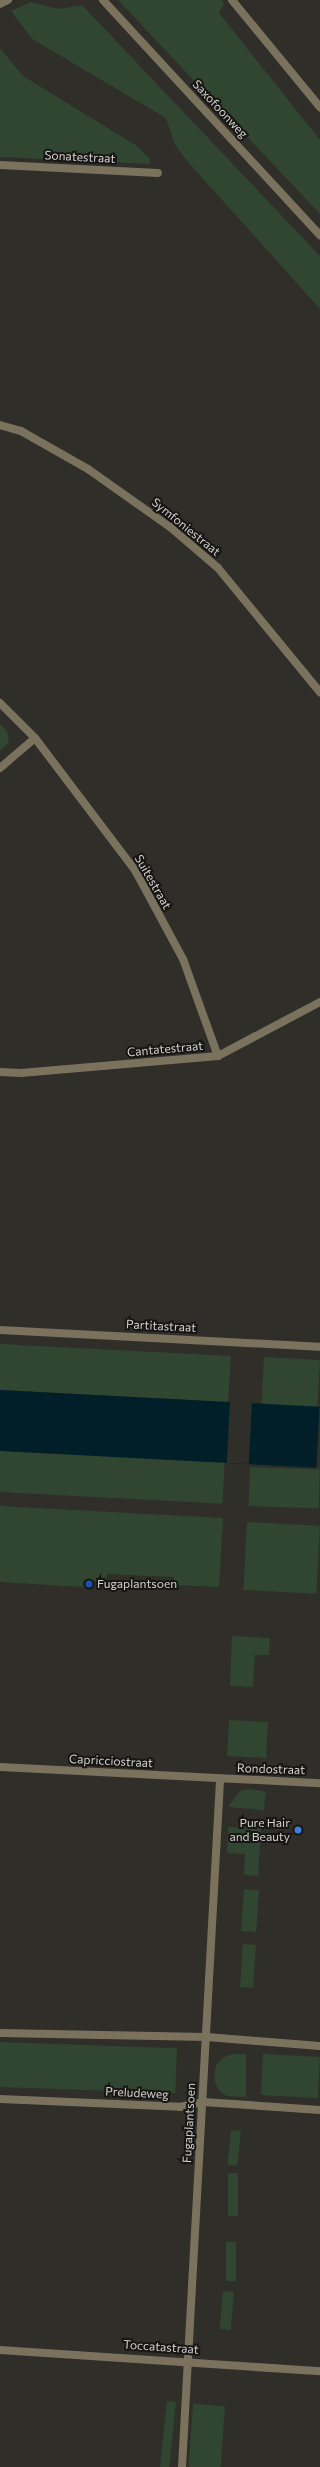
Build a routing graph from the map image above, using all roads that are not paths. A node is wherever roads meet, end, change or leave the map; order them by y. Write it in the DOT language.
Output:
graph roads {
  1 [pos="8,0"];
  2 [pos="103,0"];
  3 [pos="232,0"];
  4 [pos="0,4"];
  5 [pos="320,107"];
  6 [pos="0,165"];
  7 [pos="158,173"];
  8 [pos="320,235"];
  9 [pos="0,425"];
  10 [pos="320,692"];
  11 [pos="0,704"];
  12 [pos="35,738"];
  13 [pos="0,768"];
  14 [pos="320,1002"];
  15 [pos="218,1056"];
  16 [pos="0,1072"];
  17 [pos="0,1330"];
  18 [pos="320,1347"];
  19 [pos="0,1767"];
  20 [pos="220,1780"];
  21 [pos="320,1783"];
  22 [pos="0,2033"];
  23 [pos="207,2037"];
  24 [pos="320,2046"];
  25 [pos="0,2099"];
  26 [pos="203,2102"];
  27 [pos="320,2110"];
  28 [pos="0,2350"];
  29 [pos="188,2360"];
  30 [pos="320,2371"];
  31 [pos="182,2467"];
  1 -- 4 [label="street"];
  2 -- 8 [label="street, Saxofoonweg"];
  3 -- 5 [label="street"];
  6 -- 7 [label="street, Sonatestraat"];
  9 -- 10 [label="street, Symfoniestraat"];
  11 -- 12 [label="street, Suitestraat"];
  12 -- 13 [label="street"];
  12 -- 15 [label="street, Suitestraat"];
  14 -- 15 [label="street, Cantatestraat"];
  15 -- 16 [label="street, Cantatestraat"];
  17 -- 18 [label="street, Partitastraat"];
  19 -- 20 [label="street, Capricciostraat"];
  20 -- 21 [label="street, Rondostraat"];
  20 -- 23 [label="street, Fugaplantsoen"];
  22 -- 23 [label="street"];
  23 -- 24 [label="street"];
  23 -- 26 [label="street, Fugaplantsoen"];
  25 -- 26 [label="street, Preludeweg"];
  26 -- 27 [label="street, Preludeweg"];
  26 -- 29 [label="street, Fugaplantsoen"];
  28 -- 29 [label="street, Toccatastraat"];
  29 -- 30 [label="street, Toccatastraat"];
  29 -- 31 [label="street, Fugaplantsoen"];
}
